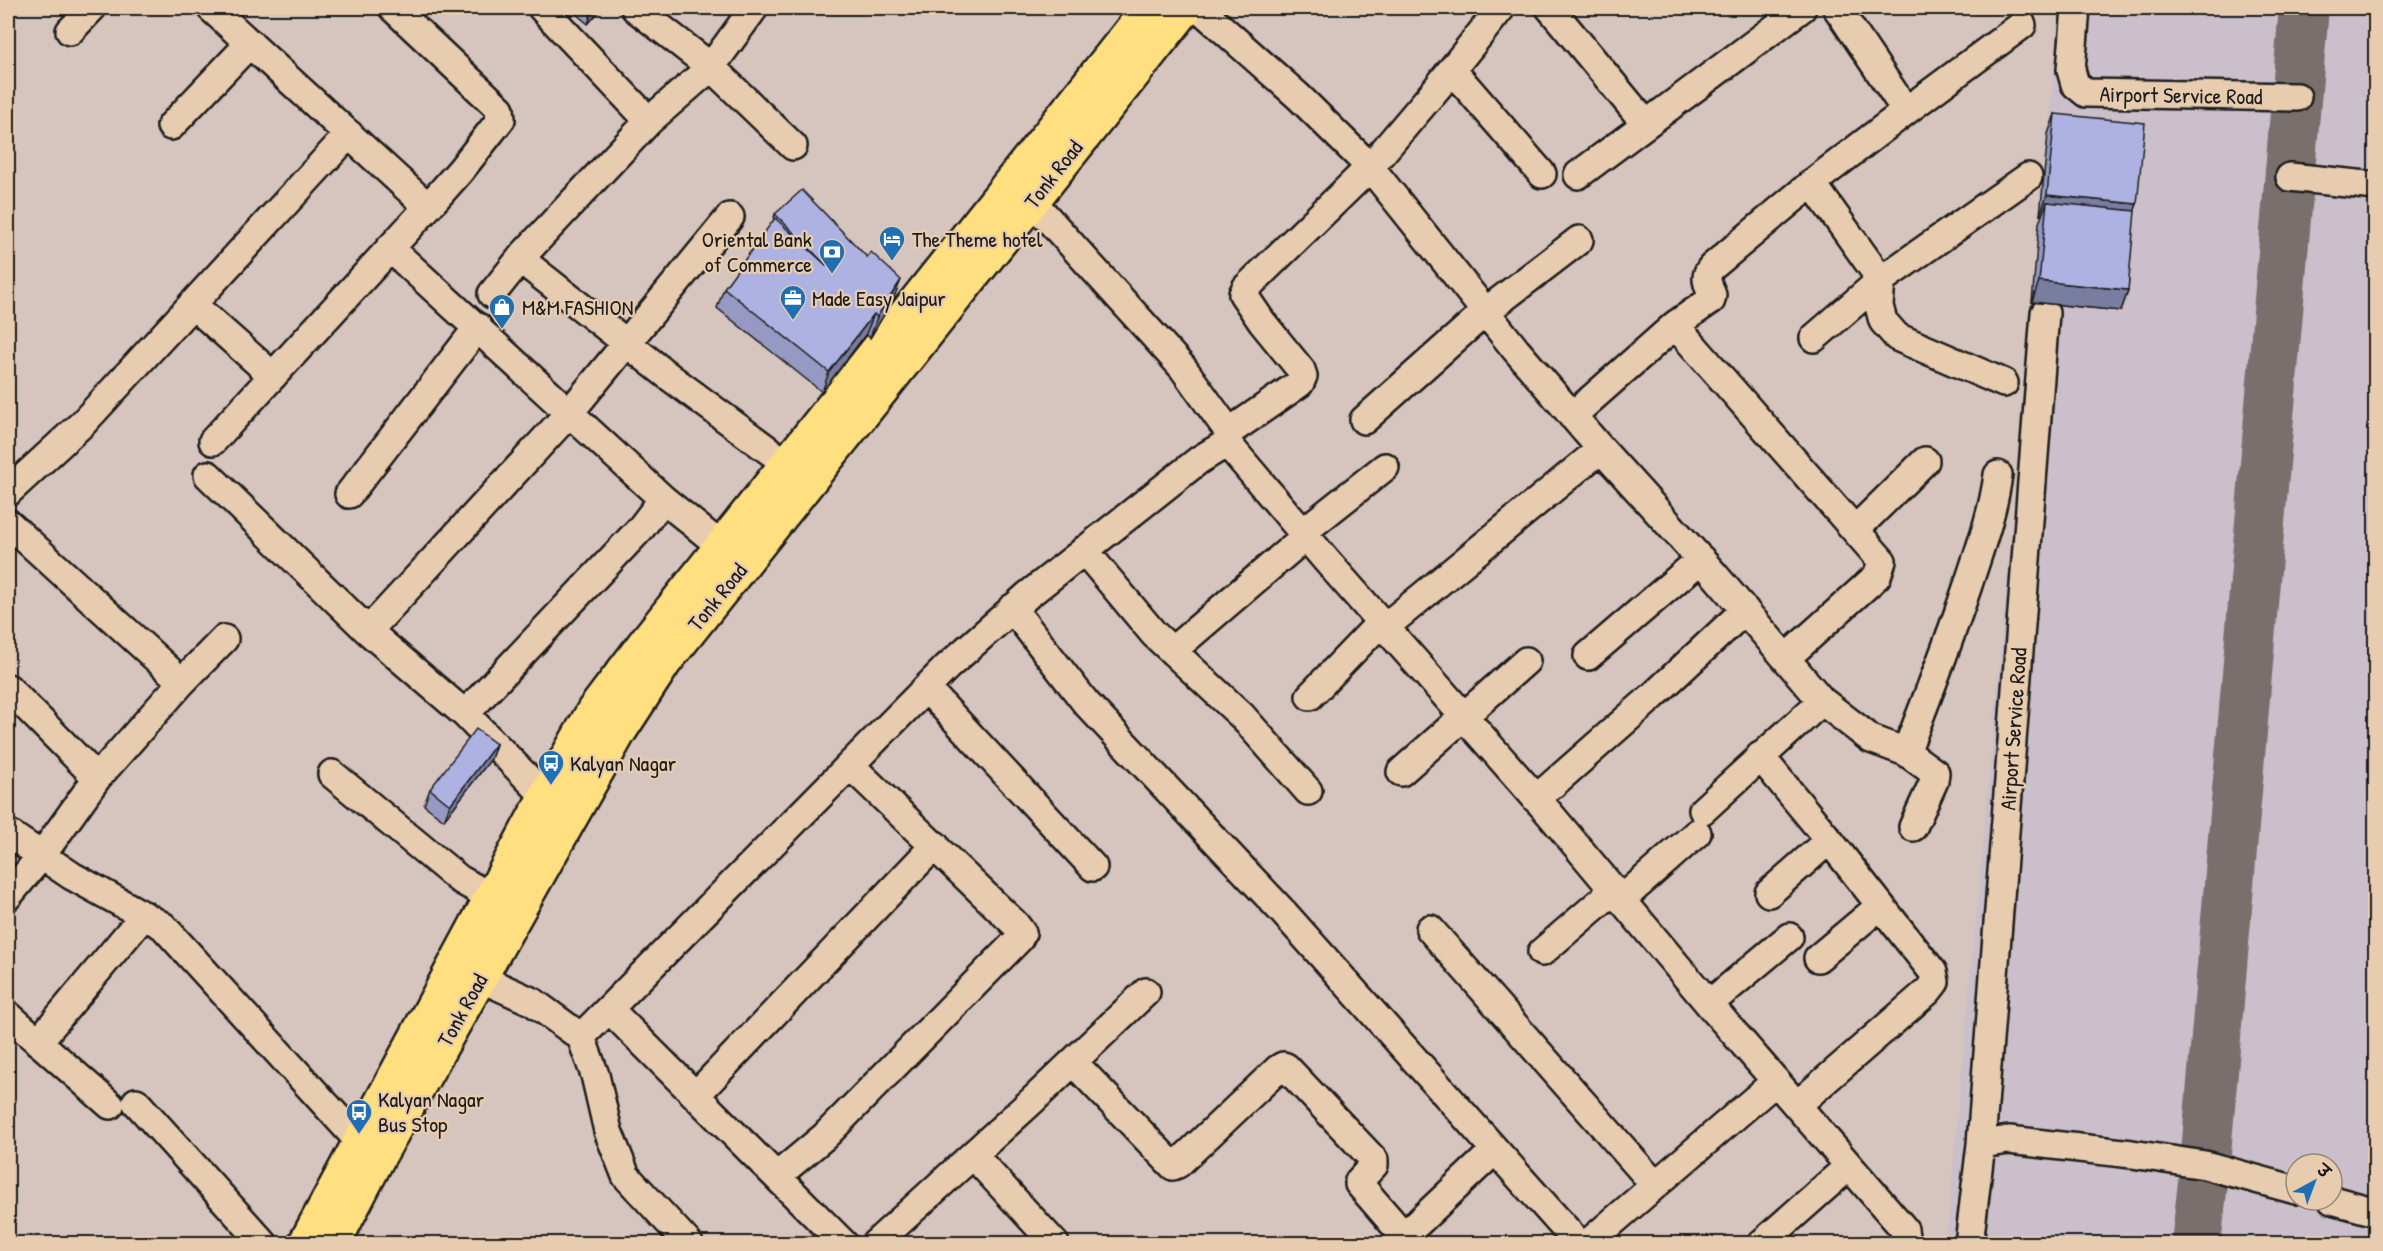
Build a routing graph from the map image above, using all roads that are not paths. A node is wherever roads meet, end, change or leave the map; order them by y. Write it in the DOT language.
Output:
graph roads {
  1 [pos="92,8"];
  2 [pos="393,8"];
  3 [pos="542,8"];
  4 [pos="634,8"];
  5 [pos="754,8"];
  6 [pos="1199,8"];
  7 [pos="1501,8"];
  8 [pos="1551,8"];
  9 [pos="1803,8"];
  10 [pos="1837,8"];
  11 [pos="2076,8"];
  12 [pos="223,12"];
  13 [pos="1156,14"];
  14 [pos="2022,25"];
  15 [pos="70,31"];
  16 [pos="250,43"];
  17 [pos="711,67"];
  18 [pos="1452,70"];
  19 [pos="2297,97"];
  20 [pos="1906,111"];
  21 [pos="649,121"];
  22 [pos="1646,124"];
  23 [pos="171,126"];
  24 [pos="349,134"];
  25 [pos="793,146"];
  26 [pos="1370,167"];
  27 [pos="1542,174"];
  28 [pos="1578,175"];
  29 [pos="2028,177"];
  30 [pos="2290,177"];
  31 [pos="1812,183"];
  32 [pos="2376,186"];
  33 [pos="1032,201"];
  34 [pos="428,207"];
  35 [pos="730,217"];
  36 [pos="1579,240"];
  37 [pos="390,248"];
  38 [pos="524,254"];
  39 [pos="1881,280"];
  40 [pos="492,294"];
  41 [pos="192,304"];
  42 [pos="1485,312"];
  43 [pos="2045,313"];
  44 [pos="1675,325"];
  45 [pos="478,327"];
  46 [pos="1814,338"];
  47 [pos="628,344"];
  48 [pos="273,376"];
  49 [pos="2004,383"];
  50 [pos="570,412"];
  51 [pos="1572,416"];
  52 [pos="1364,420"];
  53 [pos="1228,437"];
  54 [pos="213,441"];
  55 [pos="1601,449"];
  56 [pos="1925,461"];
  57 [pos="787,464"];
  58 [pos="1385,467"];
  59 [pos="208,475"];
  60 [pos="1998,475"];
  61 [pos="8,492"];
  62 [pos="349,494"];
  63 [pos="663,499"];
  64 [pos="8,523"];
  65 [pos="1855,530"];
  66 [pos="1304,534"];
  67 [pos="721,546"];
  68 [pos="1084,550"];
  69 [pos="1701,559"];
  70 [pos="1012,608"];
  71 [pos="1745,610"];
  72 [pos="1383,625"];
  73 [pos="368,631"];
  74 [pos="224,639"];
  75 [pos="1172,651"];
  76 [pos="1588,656"];
  77 [pos="1786,658"];
  78 [pos="1526,661"];
  79 [pos="182,682"];
  80 [pos="8,688"];
  81 [pos="926,688"];
  82 [pos="1310,696"];
  83 [pos="1822,701"];
  84 [pos="465,714"];
  85 [pos="1465,717"];
  86 [pos="1906,752"];
  87 [pos="1760,756"];
  88 [pos="850,765"];
  89 [pos="1401,772"];
  90 [pos="332,774"];
  91 [pos="97,778"];
  92 [pos="1308,791"];
  93 [pos="545,796"];
  94 [pos="1536,799"];
  95 [pos="1913,827"];
  96 [pos="8,833"];
  97 [pos="1829,840"];
  98 [pos="935,845"];
  99 [pos="42,855"];
  100 [pos="1093,867"];
  101 [pos="1769,893"];
  102 [pos="1618,895"];
  103 [pos="8,896"];
  104 [pos="491,897"];
  105 [pos="1880,906"];
  106 [pos="144,915"];
  107 [pos="1430,929"];
  108 [pos="1789,937"];
  109 [pos="1542,952"];
  110 [pos="1818,958"];
  111 [pos="480,978"];
  112 [pos="1146,992"];
  113 [pos="1709,1004"];
  114 [pos="609,1009"];
  115 [pos="8,1015"];
  116 [pos="581,1037"];
  117 [pos="38,1042"];
  118 [pos="1073,1062"];
  119 [pos="1776,1081"];
  120 [pos="696,1095"];
  121 [pos="1797,1105"];
  122 [pos="359,1141"];
  123 [pos="1981,1144"];
  124 [pos="1495,1150"];
  125 [pos="973,1155"];
  126 [pos="1849,1166"];
  127 [pos="777,1176"];
  128 [pos="1655,1185"];
  129 [pos="2284,1187"];
  130 [pos="2344,1203"];
  131 [pos="2376,1212"];
  132 [pos="1404,1241"];
  133 [pos="881,1242"];
  134 [pos="264,1244"];
  135 [pos="305,1244"];
  136 [pos="333,1244"];
  137 [pos="689,1244"];
  138 [pos="844,1244"];
  139 [pos="1055,1244"];
  140 [pos="1579,1244"];
  141 [pos="1587,1244"];
  142 [pos="1761,1244"];
  143 [pos="1906,1244"];
  144 [pos="1969,1244"];
  1 -- 15 [label="street"];
  2 -- 34 [label="street"];
  3 -- 21 [label="street"];
  4 -- 17 [label="street"];
  5 -- 17 [label="street"];
  6 -- 26 [label="street"];
  7 -- 18 [label="street"];
  8 -- 22 [label="street"];
  9 -- 22 [label="street"];
  10 -- 20 [label="street"];
  11 -- 19 [label="street, Airport Service Road"];
  12 -- 16 [label="street"];
  13 -- 33 [label="main road, Tonk Road"];
  13 -- 57 [label="main road, Tonk Road"];
  14 -- 20 [label="street"];
  16 -- 23 [label="street"];
  16 -- 24 [label="street"];
  17 -- 21 [label="street"];
  17 -- 25 [label="street"];
  18 -- 26 [label="street"];
  18 -- 27 [label="street"];
  20 -- 31 [label="street"];
  21 -- 38 [label="street"];
  22 -- 28 [label="street"];
  24 -- 34 [label="street"];
  24 -- 41 [label="street"];
  26 -- 42 [label="street"];
  26 -- 53 [label="street"];
  29 -- 39 [label="street"];
  30 -- 32 [label="street"];
  31 -- 39 [label="street"];
  31 -- 44 [label="street"];
  33 -- 53 [label="street"];
  33 -- 111 [label="main road, Tonk Road"];
  34 -- 37 [label="street"];
  35 -- 47 [label="street"];
  36 -- 42 [label="street"];
  37 -- 45 [label="street"];
  37 -- 48 [label="street"];
  38 -- 40 [label="street"];
  38 -- 47 [label="street"];
  39 -- 46 [label="street"];
  39 -- 49 [label="street"];
  41 -- 48 [label="street"];
  41 -- 61 [label="street"];
  42 -- 51 [label="street"];
  42 -- 52 [label="street"];
  43 -- 123 [label="street, Airport Service Road"];
  44 -- 51 [label="street"];
  44 -- 65 [label="street"];
  45 -- 50 [label="street"];
  45 -- 62 [label="street"];
  47 -- 50 [label="street"];
  47 -- 57 [label="street"];
  48 -- 54 [label="street"];
  50 -- 63 [label="street"];
  50 -- 73 [label="street"];
  51 -- 55 [label="street"];
  53 -- 66 [label="street"];
  53 -- 68 [label="street"];
  55 -- 69 [label="street"];
  55 -- 72 [label="street"];
  56 -- 65 [label="street"];
  57 -- 67 [label="main road, Tonk Road"];
  58 -- 66 [label="street"];
  59 -- 73 [label="street"];
  60 -- 86 [label="street"];
  63 -- 67 [label="street"];
  63 -- 84 [label="street"];
  64 -- 79 [label="street"];
  65 -- 77 [label="street"];
  66 -- 72 [label="street"];
  66 -- 75 [label="street"];
  67 -- 93 [label="main road, Tonk Road"];
  68 -- 70 [label="street"];
  68 -- 75 [label="street"];
  69 -- 71 [label="street"];
  69 -- 76 [label="street"];
  70 -- 81 [label="street"];
  70 -- 124 [label="street"];
  71 -- 77 [label="street"];
  71 -- 94 [label="street"];
  72 -- 82 [label="street"];
  72 -- 85 [label="street"];
  73 -- 84 [label="street"];
  74 -- 79 [label="street"];
  75 -- 92 [label="street"];
  77 -- 83 [label="street"];
  78 -- 85 [label="street"];
  79 -- 91 [label="street"];
  80 -- 91 [label="street"];
  81 -- 88 [label="street"];
  81 -- 100 [label="street"];
  83 -- 86 [label="street"];
  83 -- 87 [label="street"];
  84 -- 93 [label="street"];
  85 -- 89 [label="street"];
  85 -- 94 [label="street"];
  86 -- 95 [label="street"];
  87 -- 97 [label="street"];
  87 -- 102 [label="street"];
  88 -- 98 [label="street"];
  88 -- 114 [label="street"];
  90 -- 104 [label="street"];
  91 -- 99 [label="street"];
  93 -- 104 [label="main road, Tonk Road"];
  94 -- 102 [label="street"];
  96 -- 99 [label="street"];
  97 -- 101 [label="street"];
  97 -- 105 [label="street"];
  98 -- 120 [label="street"];
  98 -- 127 [label="street"];
  99 -- 103 [label="street"];
  99 -- 106 [label="street"];
  102 -- 109 [label="street"];
  102 -- 113 [label="street"];
  104 -- 122 [label="main road, Tonk Road"];
  105 -- 110 [label="street"];
  105 -- 121 [label="street"];
  106 -- 117 [label="street"];
  106 -- 122 [label="street"];
  107 -- 128 [label="street"];
  108 -- 113 [label="street"];
  111 -- 116 [label="street"];
  111 -- 136 [label="main road, Tonk Road"];
  112 -- 118 [label="street"];
  113 -- 119 [label="street"];
  114 -- 116 [label="street"];
  114 -- 120 [label="street"];
  115 -- 117 [label="street"];
  116 -- 137 [label="street"];
  117 -- 134 [label="street"];
  118 -- 125 [label="street"];
  118 -- 132 [label="street"];
  119 -- 121 [label="street"];
  119 -- 128 [label="street"];
  120 -- 127 [label="street"];
  121 -- 126 [label="street"];
  122 -- 135 [label="main road, Tonk Road"];
  123 -- 129 [label="street"];
  123 -- 144 [label="street, Airport Service Road"];
  124 -- 132 [label="street"];
  124 -- 140 [label="street"];
  125 -- 133 [label="street"];
  125 -- 139 [label="street"];
  126 -- 142 [label="street"];
  126 -- 143 [label="street"];
  127 -- 138 [label="street"];
  128 -- 141 [label="street"];
  130 -- 131 [label="street"];
}
